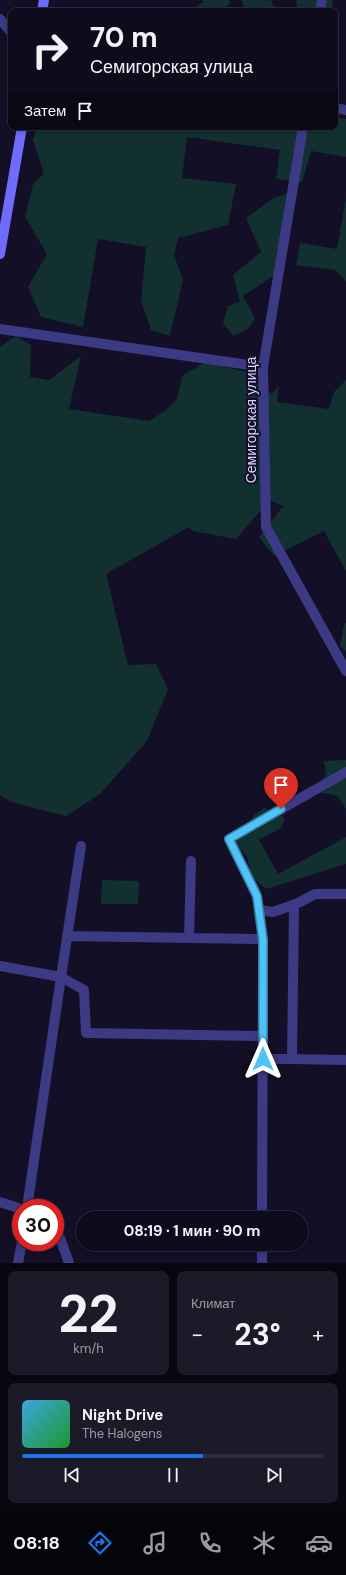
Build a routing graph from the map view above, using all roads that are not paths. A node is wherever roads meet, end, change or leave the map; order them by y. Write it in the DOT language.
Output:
graph roads {
  1 [pos="0,19"];
  2 [pos="8,28"];
  3 [pos="21,130"];
  4 [pos="302,130"];
  5 [pos="0,254"];
  6 [pos="0,329"];
  7 [pos="263,367"];
  8 [pos="346,671"];
  9 [pos="346,772"];
  10 [pos="81,846"];
  11 [pos="191,861"];
  12 [pos="346,894"];
  13 [pos="294,905"];
  14 [pos="259,910"];
  15 [pos="67,936"];
  16 [pos="189,938"];
  17 [pos="262,939"];
  18 [pos="0,966"];
  19 [pos="61,977"];
  20 [pos="263,1036"];
  21 [pos="263,1059"];
  22 [pos="292,1059"];
  23 [pos="346,1060"];
  24 [pos="29,1199"];
  25 [pos="0,1202"];
  26 [pos="12,1206"];
  27 [pos="262,1211"];
  28 [pos="64,1249"];
  29 [pos="20,1251"];
  30 [pos="262,1251"];
  31 [pos="18,1263"];
  32 [pos="69,1263"];
  33 [pos="262,1263"];
  1 -- 2 [label="street"];
  3 -- 5 [label="main road"];
  4 -- 7 [label="street, Семигорская улица"];
  6 -- 7 [label="street"];
  7 -- 8 [label="street, Семигорская улица"];
  9 -- 14 [label="street"];
  10 -- 15 [label="street"];
  11 -- 16 [label="street"];
  12 -- 13 [label="street"];
  13 -- 14 [label="street"];
  13 -- 22 [label="street"];
  14 -- 17 [label="street"];
  15 -- 16 [label="street"];
  15 -- 19 [label="street"];
  16 -- 17 [label="street"];
  17 -- 20 [label="street"];
  18 -- 19 [label="street"];
  19 -- 20 [label="street"];
  19 -- 24 [label="street"];
  20 -- 21 [label="street"];
  21 -- 22 [label="street"];
  21 -- 27 [label="street"];
  22 -- 23 [label="street"];
  25 -- 26 [label="street"];
  28 -- 32 [label="street"];
  29 -- 31 [label="street"];
  30 -- 33 [label="street"];
}
